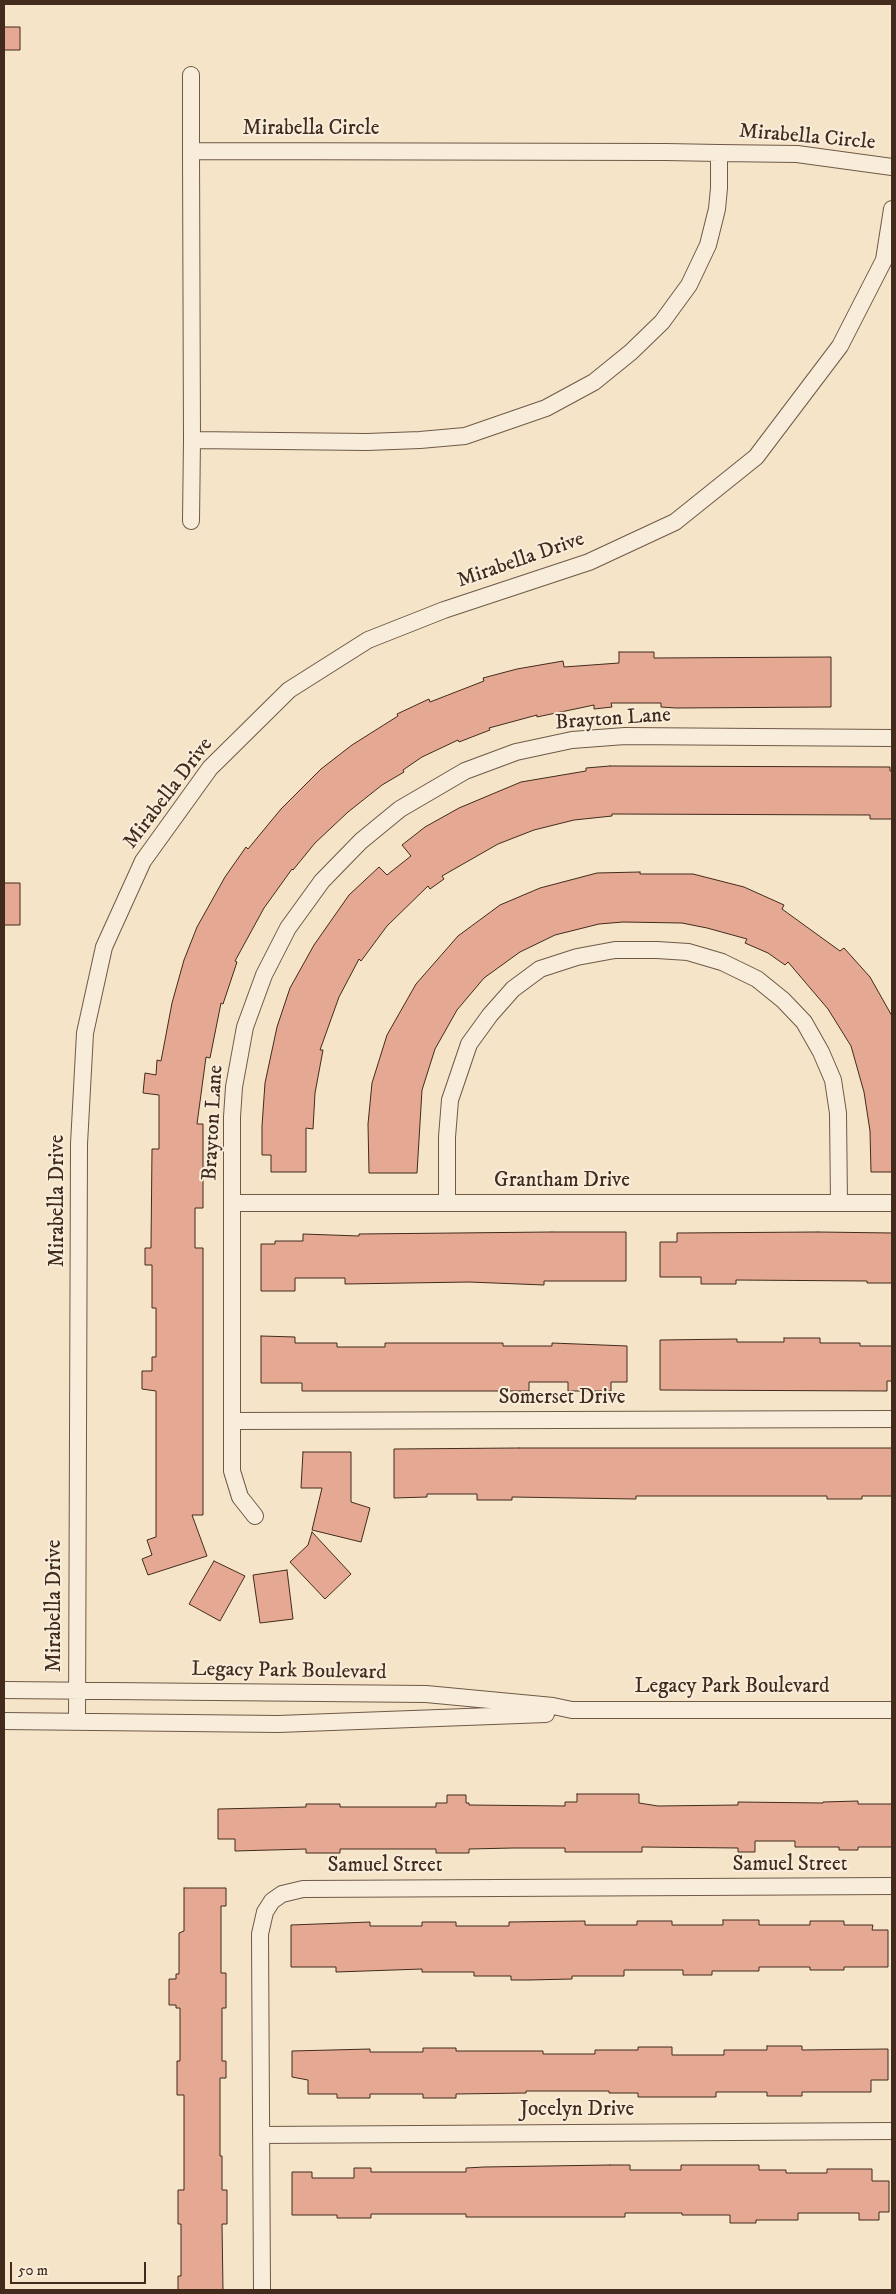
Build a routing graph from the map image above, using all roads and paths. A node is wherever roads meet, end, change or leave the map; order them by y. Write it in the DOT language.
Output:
graph roads {
  1 [pos="191,75"];
  2 [pos="191,151"];
  3 [pos="719,153"];
  4 [pos="892,167"];
  5 [pos="892,209"];
  6 [pos="192,440"];
  7 [pos="191,521"];
  8 [pos="892,738"];
  9 [pos="232,1203"];
  10 [pos="447,1203"];
  11 [pos="839,1203"];
  12 [pos="892,1203"];
  13 [pos="892,1419"];
  14 [pos="232,1421"];
  15 [pos="255,1516"];
  16 [pos="4,1690"];
  17 [pos="77,1691"];
  18 [pos="572,1710"];
  19 [pos="892,1710"];
  20 [pos="4,1721"];
  21 [pos="76,1722"];
  22 [pos="892,1886"];
  23 [pos="892,2130"];
  24 [pos="261,2135"];
  25 [pos="262,2290"];
  1 -- 2 [label="street"];
  2 -- 3 [label="street, Mirabella Circle"];
  2 -- 6 [label="street"];
  3 -- 4 [label="street, Mirabella Circle"];
  3 -- 6 [label="street, Mirabella Circle"];
  5 -- 17 [label="street, Mirabella Drive"];
  6 -- 7 [label="street"];
  8 -- 9 [label="street, Brayton Lane"];
  9 -- 10 [label="street, Grantham Drive"];
  9 -- 14 [label="street, Brayton Lane"];
  10 -- 11 [label="street, Grantham Drive"];
  10 -- 11 [label="street"];
  11 -- 12 [label="street, Grantham Drive"];
  13 -- 14 [label="street, Somerset Drive"];
  14 -- 15 [label="street, Brayton Lane"];
  16 -- 17 [label="street, Legacy Park Boulevard"];
  17 -- 18 [label="street, Legacy Park Boulevard"];
  17 -- 21 [label="street, Mirabella Drive"];
  18 -- 19 [label="street, Legacy Park Boulevard"];
  18 -- 21 [label="street, Legacy Park Boulevard"];
  20 -- 21 [label="street, Legacy Park Boulevard"];
  22 -- 24 [label="street, Samuel Street"];
  23 -- 24 [label="street, Jocelyn Drive"];
  24 -- 25 [label="street, Samuel Street"];
}
